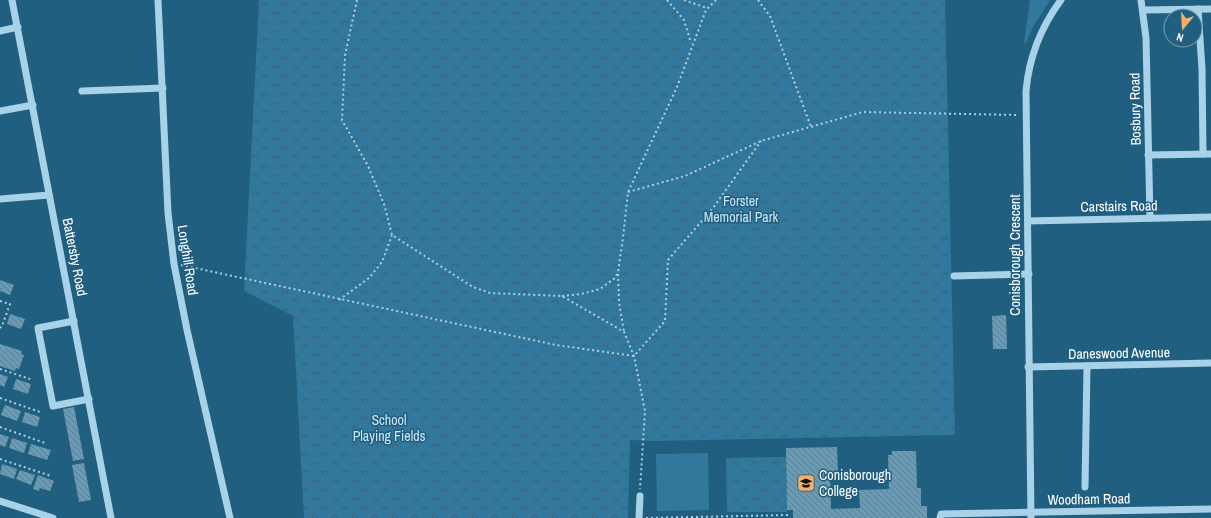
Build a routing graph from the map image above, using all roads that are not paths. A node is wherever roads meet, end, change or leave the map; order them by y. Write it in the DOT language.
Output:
graph roads {
  1 [pos="12,0"];
  2 [pos="158,0"];
  3 [pos="1061,0"];
  4 [pos="1141,0"];
  5 [pos="1143,10"];
  6 [pos="1163,10"];
  7 [pos="18,27"];
  8 [pos="0,31"];
  9 [pos="1201,48"];
  10 [pos="163,88"];
  11 [pos="82,91"];
  12 [pos="33,104"];
  13 [pos="0,111"];
  14 [pos="1203,154"];
  15 [pos="1211,154"];
  16 [pos="1148,155"];
  17 [pos="49,195"];
  18 [pos="0,199"];
  19 [pos="1211,217"];
  20 [pos="1150,218"];
  21 [pos="1028,221"];
  22 [pos="1029,274"];
  23 [pos="954,276"];
  24 [pos="74,321"];
  25 [pos="1211,363"];
  26 [pos="1087,366"];
  27 [pos="1028,367"];
  28 [pos="89,399"];
  29 [pos="1085,487"];
  30 [pos="640,496"];
  31 [pos="0,501"];
  32 [pos="1211,509"];
  33 [pos="963,515"];
  34 [pos="1031,515"];
  35 [pos="53,518"];
  36 [pos="111,518"];
  37 [pos="230,518"];
  38 [pos="639,518"];
  39 [pos="940,518"];
  1 -- 7 [label="street, Battersby Road"];
  2 -- 10 [label="street, Longhill Road"];
  3 -- 21 [label="street, Conisborough Crescent"];
  4 -- 5 [label="street, Bosbury Road"];
  5 -- 6 [label="street"];
  5 -- 16 [label="street, Bosbury Road"];
  7 -- 8 [label="street"];
  7 -- 12 [label="street, Battersby Road"];
  9 -- 14 [label="street"];
  10 -- 11 [label="street"];
  10 -- 37 [label="street, Longhill Road"];
  12 -- 13 [label="street"];
  12 -- 17 [label="street, Battersby Road"];
  14 -- 15 [label="street"];
  14 -- 16 [label="street"];
  16 -- 20 [label="street, Bosbury Road"];
  17 -- 18 [label="street"];
  17 -- 24 [label="street, Battersby Road"];
  19 -- 20 [label="street, Carstairs Road"];
  20 -- 21 [label="street, Carstairs Road"];
  21 -- 22 [label="street, Conisborough Crescent"];
  22 -- 23 [label="street"];
  22 -- 27 [label="street, Conisborough Crescent"];
  24 -- 28 [label="street, Battersby Road"];
  24 -- 28 [label="street"];
  25 -- 26 [label="street, Daneswood Avenue"];
  26 -- 27 [label="street, Daneswood Avenue"];
  26 -- 29 [label="street"];
  27 -- 34 [label="street, Conisborough Crescent"];
  28 -- 36 [label="street, Battersby Road"];
  30 -- 38 [label="street"];
  31 -- 35 [label="street"];
  32 -- 34 [label="street, Woodham Road"];
  33 -- 34 [label="street, Woodham Road"];
  33 -- 39 [label="street, Woodham Road"];
}
